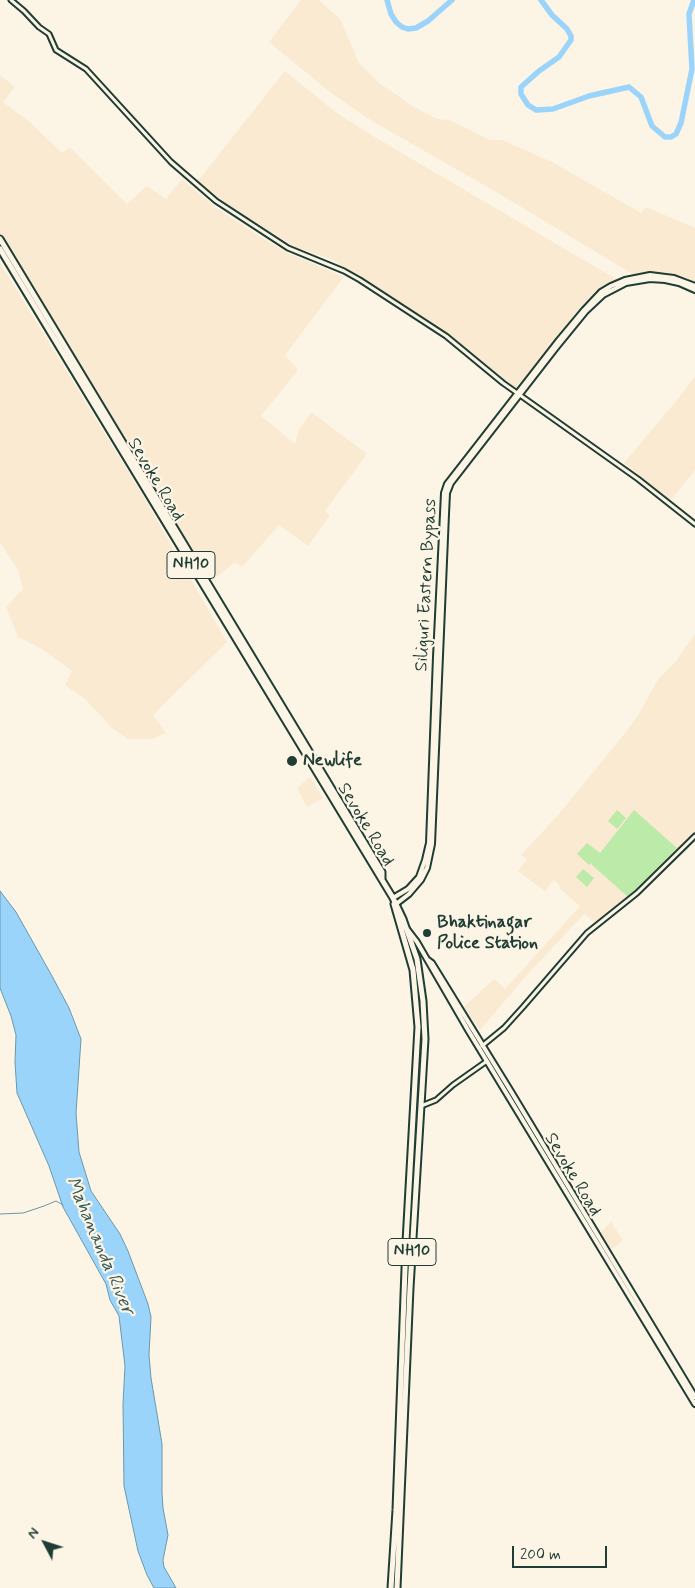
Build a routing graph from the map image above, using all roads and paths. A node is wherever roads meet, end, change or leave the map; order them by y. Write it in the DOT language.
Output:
graph roads {
  1 [pos="11,0"];
  2 [pos="0,239"];
  3 [pos="0,249"];
  4 [pos="695,288"];
  5 [pos="518,394"];
  6 [pos="695,524"];
  7 [pos="695,836"];
  8 [pos="382,880"];
  9 [pos="394,901"];
  10 [pos="406,928"];
  11 [pos="481,1047"];
  12 [pos="487,1061"];
  13 [pos="420,1106"];
  14 [pos="555,1170"];
  15 [pos="690,1392"];
  16 [pos="695,1397"];
  17 [pos="695,1404"];
  18 [pos="391,1588"];
  19 [pos="397,1588"];
  1 -- 5 [label="street"];
  2 -- 8 [label="highway, Sevoke Road"];
  3 -- 8 [label="highway, Sevoke Road / NH10"];
  4 -- 5 [label="main road, Siliguri Eastern Bypass"];
  5 -- 6 [label="street"];
  5 -- 9 [label="main road, Siliguri Eastern Bypass"];
  7 -- 11 [label="street"];
  8 -- 9 [label="highway, NH10"];
  9 -- 10 [label="highway, NH10"];
  9 -- 18 [label="highway"];
  10 -- 11 [label="main road, Sevoke Road"];
  10 -- 13 [label="highway, NH10"];
  11 -- 12 [label="main road, Sevoke Road"];
  11 -- 14 [label="main road, Sevoke Road"];
  12 -- 13 [label="street"];
  12 -- 14 [label="main road, Sevoke Road"];
  13 -- 19 [label="highway, NH10"];
  14 -- 15 [label="main road, Sevoke Road"];
  15 -- 16 [label="main road, Sevoke Road"];
  15 -- 17 [label="main road, Sevoke Road"];
}
